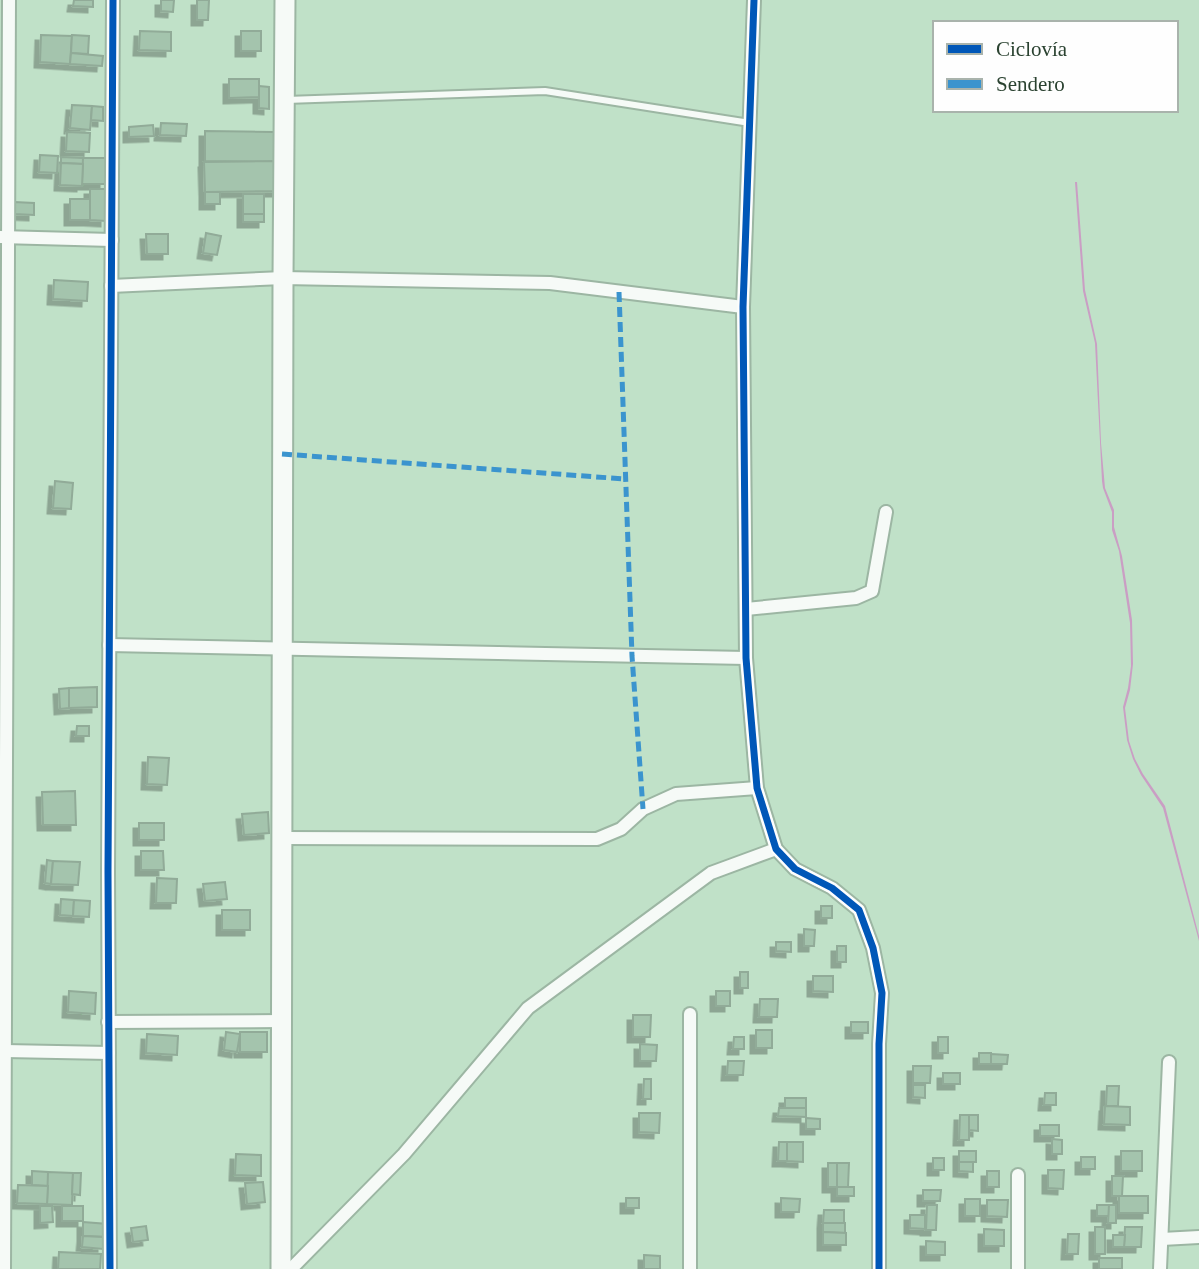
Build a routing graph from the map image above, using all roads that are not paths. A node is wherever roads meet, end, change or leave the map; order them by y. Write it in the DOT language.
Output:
graph roads {
  1 [pos="9,0"];
  2 [pos="113,0"];
  3 [pos="285,0"];
  4 [pos="754,0"];
  5 [pos="284,100"];
  6 [pos="750,123"];
  7 [pos="4,237"];
  8 [pos="112,240"];
  9 [pos="283,278"];
  10 [pos="111,286"];
  11 [pos="743,307"];
  12 [pos="4,449"];
  13 [pos="886,512"];
  14 [pos="746,609"];
  15 [pos="109,645"];
  16 [pos="282,649"];
  17 [pos="746,657"];
  18 [pos="757,788"];
  19 [pos="3,812"];
  20 [pos="282,838"];
  21 [pos="776,849"];
  22 [pos="3,952"];
  23 [pos="690,1014"];
  24 [pos="282,1021"];
  25 [pos="108,1022"];
  26 [pos="5,1051"];
  27 [pos="108,1053"];
  28 [pos="1169,1062"];
  29 [pos="1018,1175"];
  30 [pos="1199,1237"];
  31 [pos="1162,1239"];
  32 [pos="4,1269"];
  33 [pos="110,1269"];
  34 [pos="281,1269"];
  35 [pos="291,1269"];
  36 [pos="690,1269"];
  37 [pos="879,1269"];
  38 [pos="1018,1269"];
  39 [pos="1160,1269"];
  1 -- 7 [label="street"];
  2 -- 8 [label="street"];
  3 -- 5 [label="street"];
  4 -- 6 [label="street"];
  5 -- 6 [label="lane"];
  5 -- 9 [label="street"];
  6 -- 11 [label="street"];
  7 -- 8 [label="street"];
  7 -- 12 [label="street"];
  8 -- 10 [label="street"];
  9 -- 10 [label="street"];
  9 -- 11 [label="street"];
  9 -- 16 [label="street"];
  10 -- 15 [label="street"];
  11 -- 14 [label="street"];
  12 -- 19 [label="street"];
  13 -- 14 [label="street"];
  14 -- 17 [label="street"];
  15 -- 16 [label="street"];
  15 -- 25 [label="street"];
  16 -- 17 [label="street"];
  16 -- 20 [label="street"];
  17 -- 18 [label="street"];
  18 -- 20 [label="street"];
  18 -- 21 [label="street"];
  19 -- 22 [label="street"];
  20 -- 24 [label="street"];
  21 -- 35 [label="street"];
  21 -- 37 [label="street"];
  22 -- 26 [label="street"];
  23 -- 36 [label="street"];
  24 -- 25 [label="street"];
  24 -- 34 [label="street"];
  25 -- 27 [label="street"];
  26 -- 27 [label="street"];
  26 -- 32 [label="street"];
  27 -- 33 [label="street"];
  28 -- 31 [label="street"];
  29 -- 38 [label="street"];
  30 -- 31 [label="street"];
  31 -- 39 [label="street"];
}
